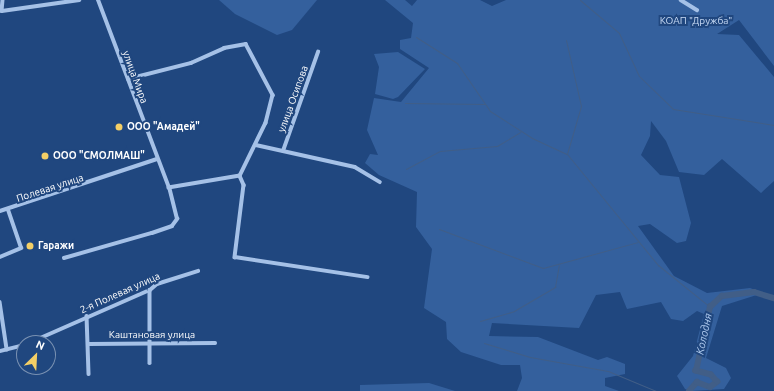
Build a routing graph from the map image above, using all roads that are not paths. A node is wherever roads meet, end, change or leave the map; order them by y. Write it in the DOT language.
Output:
graph roads {
  1 [pos="3,0"];
  2 [pos="80,0"];
  3 [pos="98,0"];
  4 [pos="680,0"];
  5 [pos="697,10"];
  6 [pos="318,52"];
  7 [pos="128,79"];
  8 [pos="256,145"];
  9 [pos="283,151"];
  10 [pos="156,159"];
  11 [pos="240,176"];
  12 [pos="380,182"];
  13 [pos="169,188"];
  14 [pos="8,210"];
  15 [pos="0,211"];
  16 [pos="0,257"];
  17 [pos="64,258"];
  18 [pos="198,271"];
  19 [pos="367,277"];
  20 [pos="150,290"];
  21 [pos="0,302"];
  22 [pos="88,316"];
  23 [pos="46,335"];
  24 [pos="150,342"];
  25 [pos="215,343"];
  26 [pos="88,344"];
  27 [pos="16,347"];
  28 [pos="7,349"];
  29 [pos="0,351"];
  30 [pos="150,363"];
  31 [pos="89,374"];
  1 -- 2 [label="street"];
  3 -- 7 [label="street, улица Мира"];
  4 -- 5 [label="street"];
  6 -- 9 [label="street, улица Осипова"];
  7 -- 8 [label="street"];
  7 -- 10 [label="street, улица Мира"];
  8 -- 9 [label="street"];
  8 -- 11 [label="street"];
  9 -- 12 [label="street"];
  10 -- 13 [label="street"];
  10 -- 14 [label="street, Полевая улица"];
  11 -- 13 [label="street"];
  11 -- 19 [label="street"];
  13 -- 17 [label="street"];
  14 -- 15 [label="street"];
  14 -- 16 [label="street, Полевая улица"];
  18 -- 20 [label="street, 2-я Полевая улица"];
  20 -- 22 [label="street, 2-я Полевая улица"];
  20 -- 24 [label="street"];
  21 -- 28 [label="street"];
  22 -- 23 [label="street, 2-я Полевая улица"];
  22 -- 26 [label="street"];
  24 -- 25 [label="street, Каштановая улица"];
  24 -- 26 [label="street, Каштановая улица"];
  24 -- 30 [label="street"];
  26 -- 31 [label="street"];
  27 -- 28 [label="street"];
  28 -- 29 [label="street"];
}
